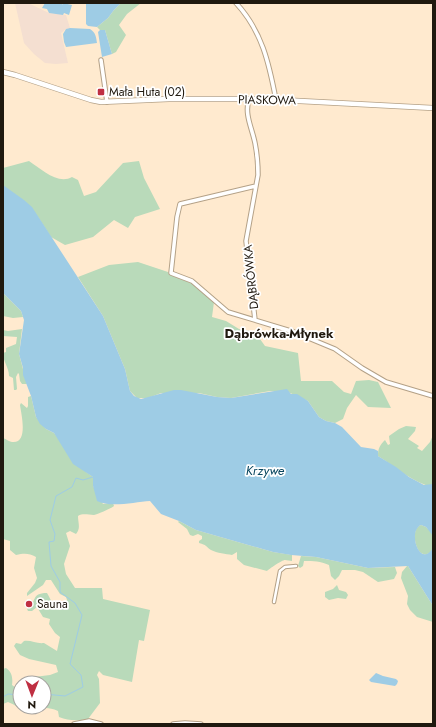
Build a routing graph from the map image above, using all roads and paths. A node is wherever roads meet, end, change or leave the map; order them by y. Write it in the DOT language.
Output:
graph roads {
  1 [pos="236,3"];
  2 [pos="101,60"];
  3 [pos="3,72"];
  4 [pos="249,99"];
  5 [pos="276,100"];
  6 [pos="107,102"];
  7 [pos="433,108"];
  8 [pos="256,186"];
  9 [pos="255,320"];
  10 [pos="433,396"];
  11 [pos="296,566"];
  12 [pos="274,602"];
  13 [pos="74,724"];
  14 [pos="101,724"];
  15 [pos="173,724"];
  16 [pos="200,724"];
  1 -- 5 [label="street"];
  2 -- 6 [label="street"];
  3 -- 6 [label="street, PIASKOWA"];
  4 -- 5 [label="street, PIASKOWA"];
  4 -- 6 [label="street, PIASKOWA"];
  4 -- 8 [label="street, DĄBRÓWKA"];
  5 -- 7 [label="street, PIASKOWA"];
  8 -- 9 [label="street, DĄBRÓWKA"];
  8 -- 9 [label="street, DĄBRÓWKA"];
  9 -- 10 [label="street, DĄBRÓWKA"];
  11 -- 12 [label="street"];
  13 -- 14 [label="street"];
  15 -- 16 [label="street"];
}
